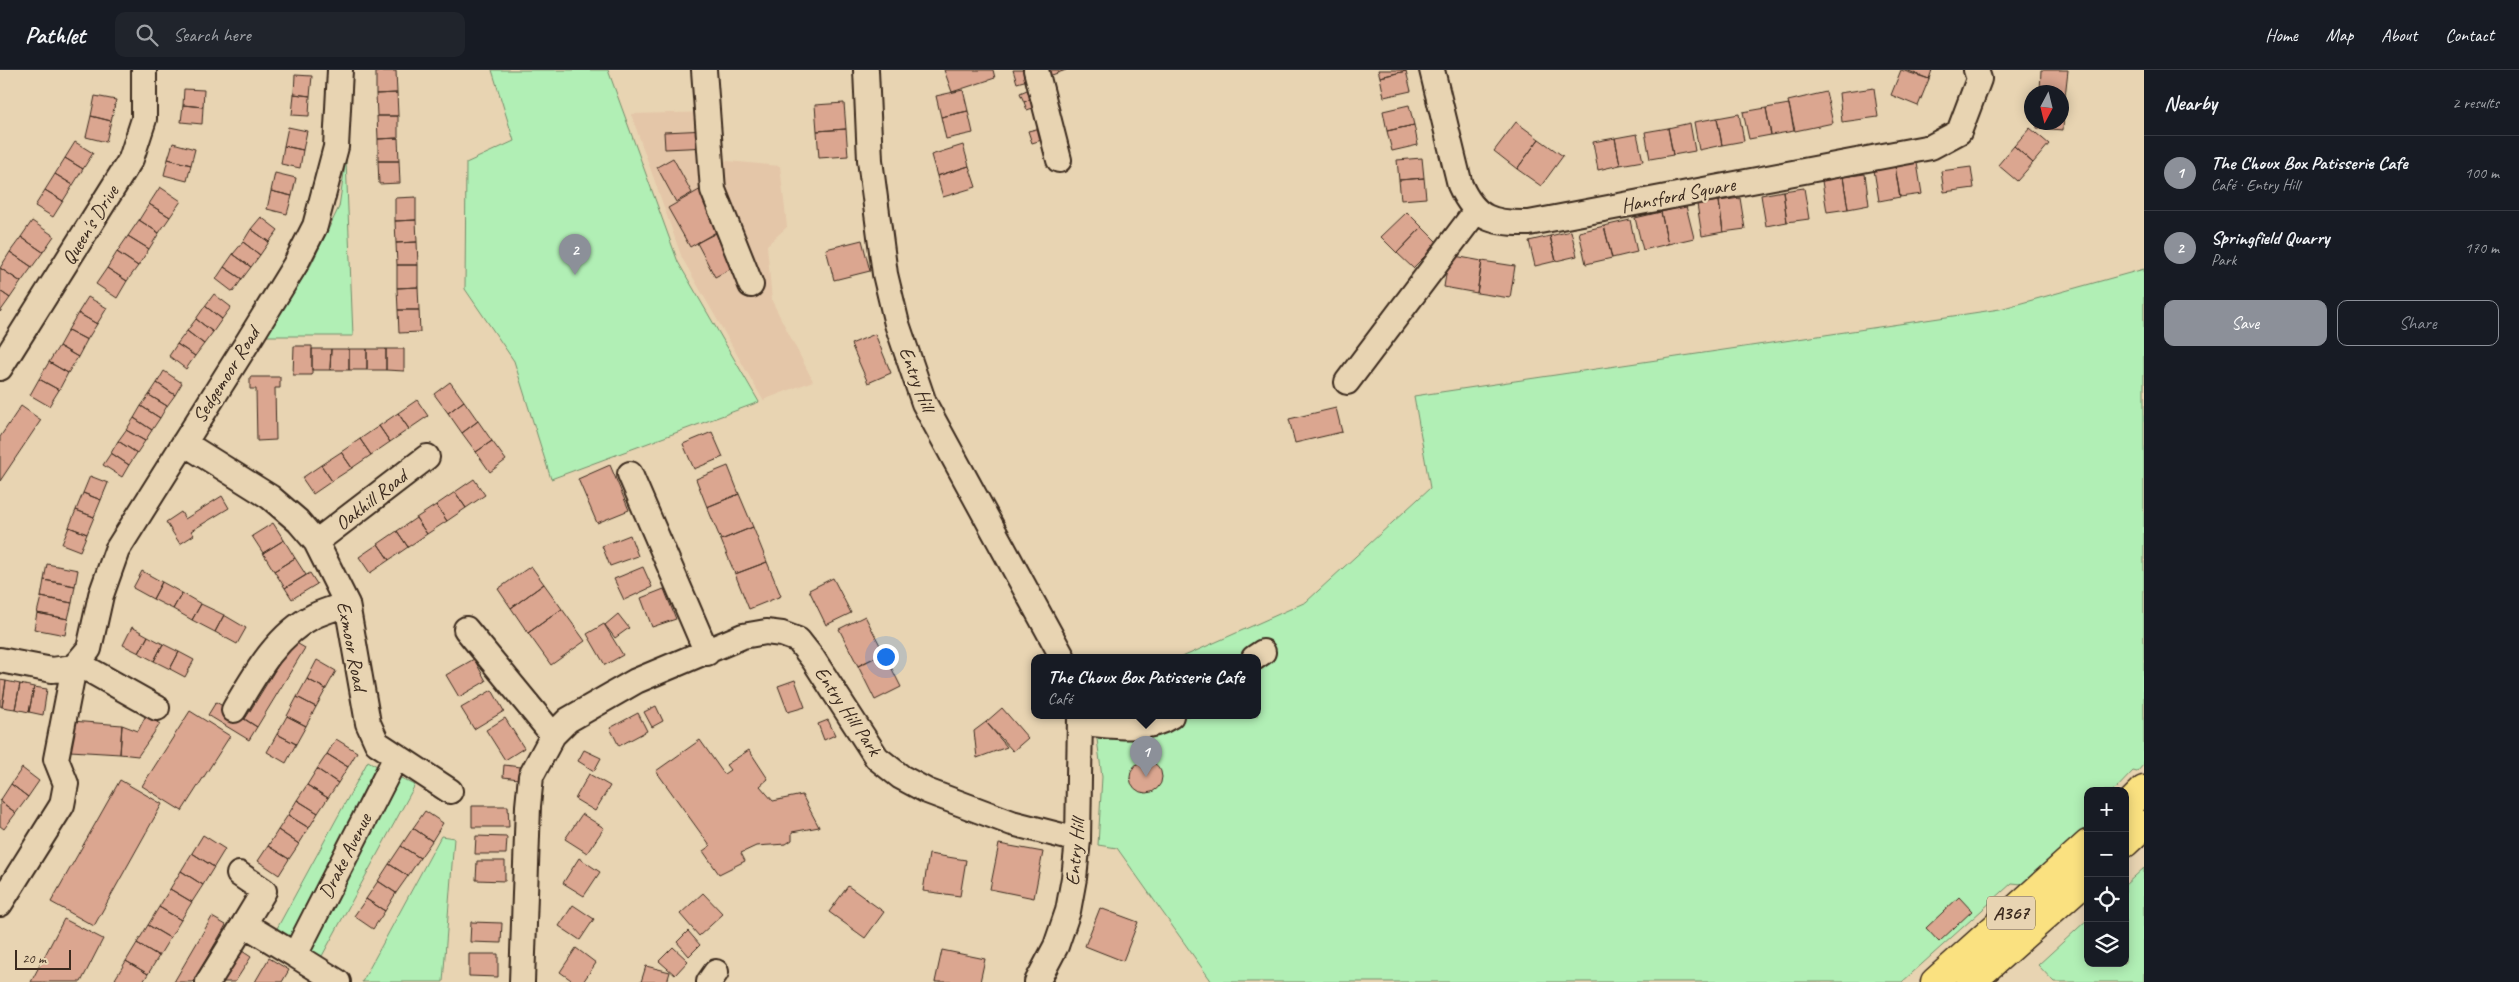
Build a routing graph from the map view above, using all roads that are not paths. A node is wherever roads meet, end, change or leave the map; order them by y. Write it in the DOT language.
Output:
graph roads {
  1 [pos="144,70"];
  2 [pos="340,70"];
  3 [pos="704,70"];
  4 [pos="866,70"];
  5 [pos="1036,70"];
  6 [pos="1432,70"];
  7 [pos="1976,70"];
  8 [pos="1059,160"];
  9 [pos="1476,211"];
  10 [pos="751,285"];
  11 [pos="0,368"];
  12 [pos="1348,382"];
  13 [pos="184,443"];
  14 [pos="426,457"];
  15 [pos="630,474"];
  16 [pos="316,542"];
  17 [pos="347,604"];
  18 [pos="466,629"];
  19 [pos="707,653"];
  20 [pos="1061,654"];
  21 [pos="0,660"];
  22 [pos="76,665"];
  23 [pos="157,708"];
  24 [pos="234,710"];
  25 [pos="1081,719"];
  26 [pos="1166,719"];
  27 [pos="553,735"];
  28 [pos="396,757"];
  29 [pos="2144,790"];
  30 [pos="450,791"];
  31 [pos="2129,805"];
  32 [pos="1078,840"];
  33 [pos="2084,848"];
  34 [pos="239,874"];
  35 [pos="2084,882"];
  36 [pos="0,904"];
  37 [pos="244,924"];
  38 [pos="295,955"];
  39 [pos="208,982"];
  40 [pos="338,982"];
  41 [pos="522,982"];
  42 [pos="1037,982"];
  43 [pos="1935,982"];
  44 [pos="1971,982"];
  1 -- 11 [label="street, Queen's Drive"];
  2 -- 13 [label="street, Sedgemoor Road"];
  3 -- 10 [label="street"];
  4 -- 20 [label="street, Entry Hill"];
  5 -- 8 [label="street"];
  6 -- 9 [label="street"];
  7 -- 9 [label="street, Hansford Square"];
  9 -- 12 [label="street"];
  13 -- 16 [label="street, Exmoor Road"];
  13 -- 22 [label="street, Sedgemoor Road"];
  14 -- 16 [label="street, Oakhill Road"];
  15 -- 19 [label="street"];
  16 -- 17 [label="street, Exmoor Road"];
  17 -- 24 [label="street"];
  17 -- 28 [label="street, Exmoor Road"];
  18 -- 27 [label="street"];
  19 -- 27 [label="street, Entry Hill Park"];
  19 -- 32 [label="street, Entry Hill Park"];
  21 -- 22 [label="street"];
  22 -- 23 [label="street"];
  22 -- 36 [label="street, Sedgemoor Road"];
  25 -- 26 [label="street"];
  25 -- 32 [label="street, Entry Hill"];
  27 -- 41 [label="street, Entry Hill Park"];
  28 -- 30 [label="street, Exmoor Road"];
  28 -- 38 [label="street, Drake Avenue"];
  29 -- 31 [label="main road"];
  32 -- 42 [label="street, Entry Hill"];
  33 -- 43 [label="main road, A367"];
  34 -- 37 [label="street"];
  35 -- 44 [label="main road, A367"];
  37 -- 38 [label="street"];
  37 -- 39 [label="street"];
  38 -- 40 [label="street"];
}
